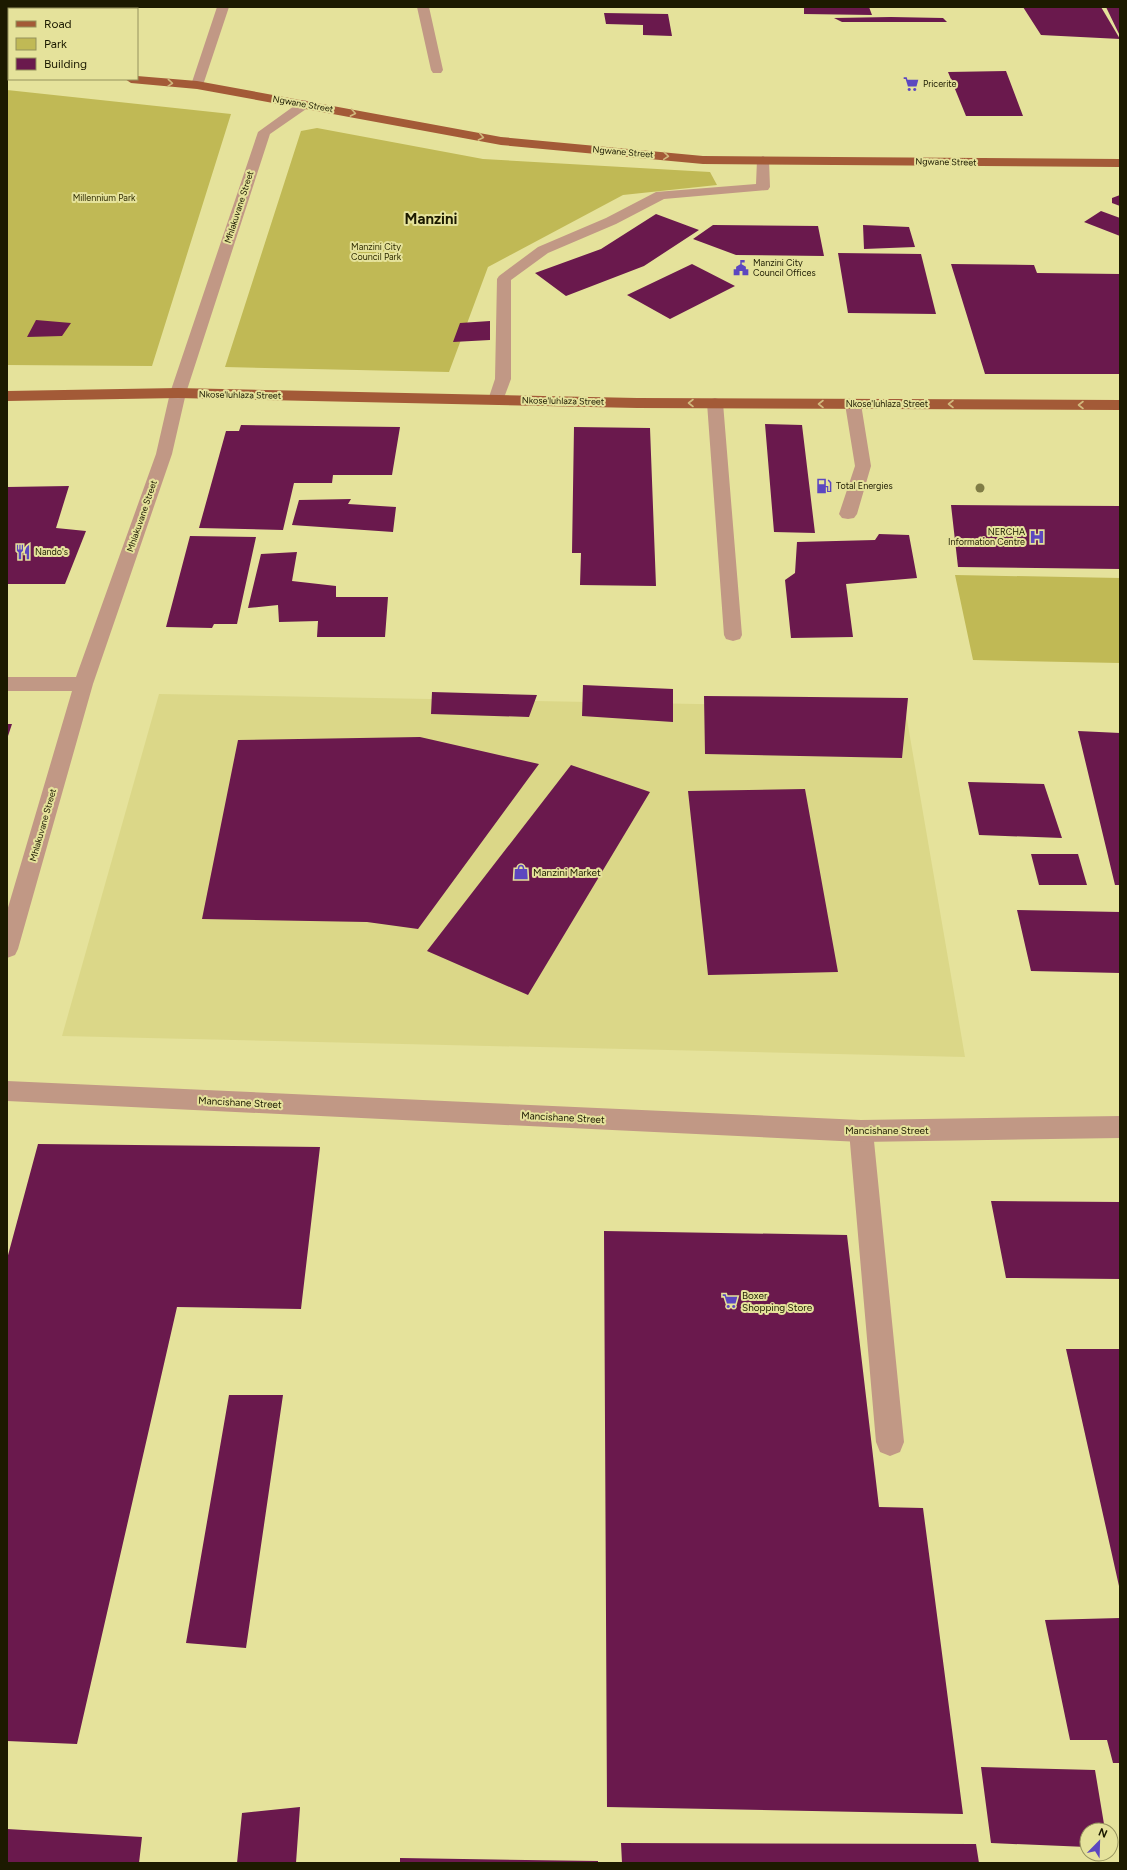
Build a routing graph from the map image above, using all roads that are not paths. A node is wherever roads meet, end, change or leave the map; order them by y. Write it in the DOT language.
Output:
graph roads {
  1 [pos="224,7"];
  2 [pos="423,7"];
  3 [pos="437,70"];
  4 [pos="138,80"];
  5 [pos="197,85"];
  6 [pos="305,104"];
  7 [pos="762,160"];
  8 [pos="1120,164"];
  9 [pos="178,393"];
  10 [pos="7,396"];
  11 [pos="496,400"];
  12 [pos="715,403"];
  13 [pos="853,404"];
  14 [pos="1120,405"];
  15 [pos="848,514"];
  16 [pos="734,635"];
  17 [pos="7,684"];
  18 [pos="83,684"];
  19 [pos="7,949"];
  20 [pos="7,1092"];
  21 [pos="1120,1127"];
  22 [pos="861,1131"];
  23 [pos="890,1442"];
  1 -- 5 [label="street"];
  2 -- 3 [label="street"];
  4 -- 5 [label="main road, Ngwane Street, one-way"];
  5 -- 6 [label="main road, Ngwane Street"];
  6 -- 7 [label="main road, Ngwane Street, one-way"];
  6 -- 9 [label="street, Mhlakuvane Street"];
  7 -- 8 [label="main road, Ngwane Street"];
  7 -- 11 [label="street"];
  9 -- 10 [label="main road, Nkose'luhlaza Street"];
  9 -- 11 [label="main road, Nkose'luhlaza Street"];
  9 -- 18 [label="street, Mhlakuvane Street"];
  12 -- 11 [label="main road, Nkose'luhlaza Street, one-way"];
  13 -- 12 [label="main road, Nkose'luhlaza Street, one-way"];
  12 -- 16 [label="street"];
  14 -- 13 [label="main road, Nkose'luhlaza Street, one-way"];
  13 -- 15 [label="street"];
  17 -- 18 [label="street"];
  18 -- 19 [label="street, Mhlakuvane Street"];
  20 -- 22 [label="street, Mancishane Street"];
  21 -- 22 [label="street, Mancishane Street"];
  22 -- 23 [label="street"];
}
